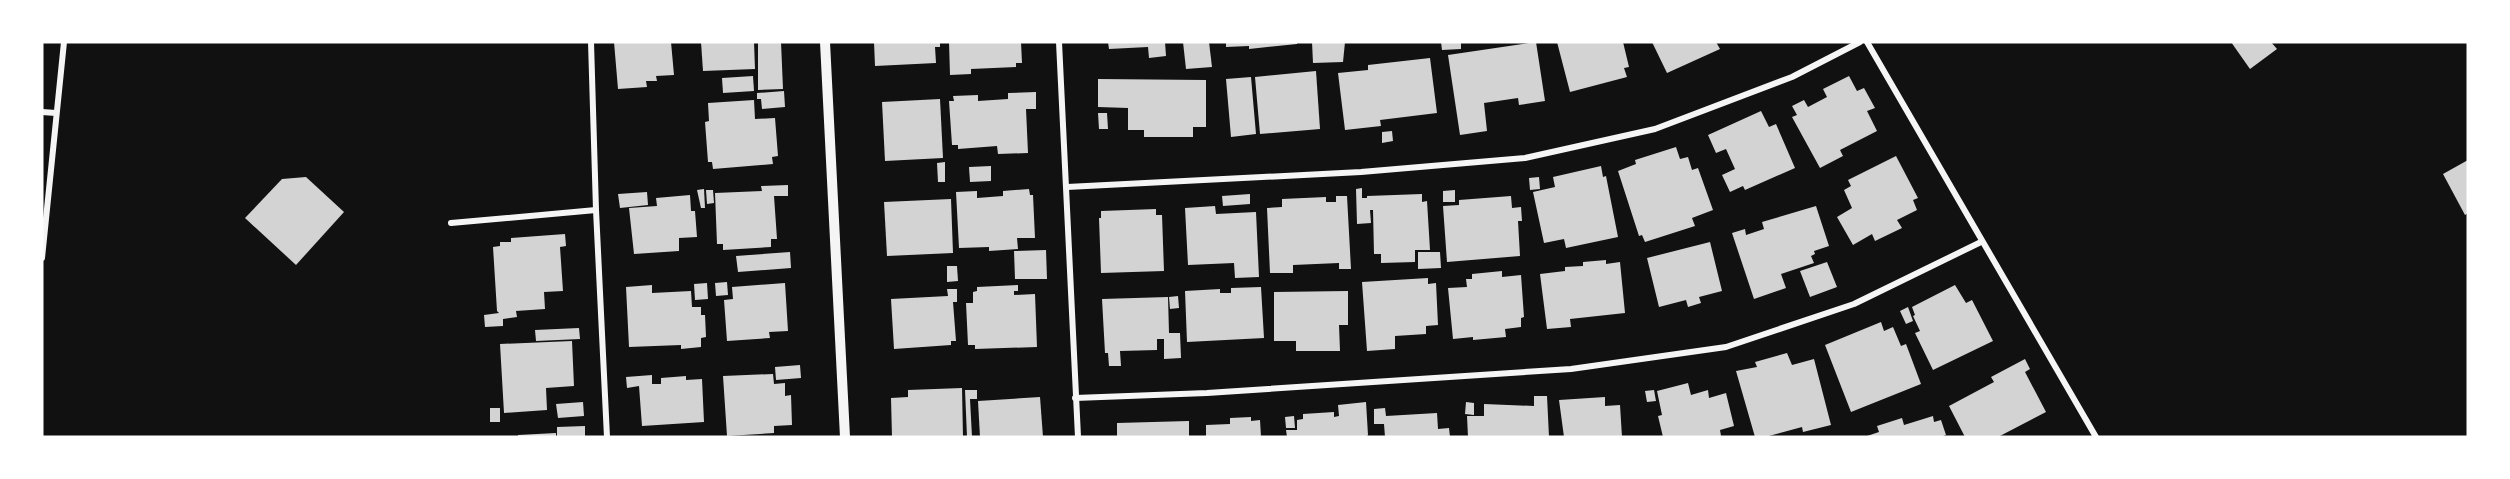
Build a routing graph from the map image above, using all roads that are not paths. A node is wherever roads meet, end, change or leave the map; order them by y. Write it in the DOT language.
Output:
graph roads {
  1 [pos="64,42"];
  2 [pos="591,42"];
  3 [pos="825,42"];
  4 [pos="1059,42"];
  5 [pos="1860,42"];
  6 [pos="1867,42"];
  7 [pos="42,112"];
  8 [pos="56,113"];
  9 [pos="1067,187"];
  10 [pos="596,210"];
  11 [pos="452,223"];
  12 [pos="1981,242"];
  13 [pos="42,258"];
  14 [pos="1075,398"];
  15 [pos="607,437"];
  16 [pos="845,437"];
  17 [pos="1078,437"];
  18 [pos="2096,437"];
  1 -- 8 [label="street"];
  2 -- 10 [label="street"];
  3 -- 16 [label="street"];
  4 -- 9 [label="street"];
  5 -- 9 [label="street"];
  6 -- 12 [label="street"];
  7 -- 8 [label="street"];
  8 -- 13 [label="street"];
  9 -- 14 [label="street"];
  10 -- 11 [label="street"];
  10 -- 15 [label="street"];
  12 -- 14 [label="street"];
  12 -- 18 [label="street"];
  14 -- 17 [label="street"];
}
